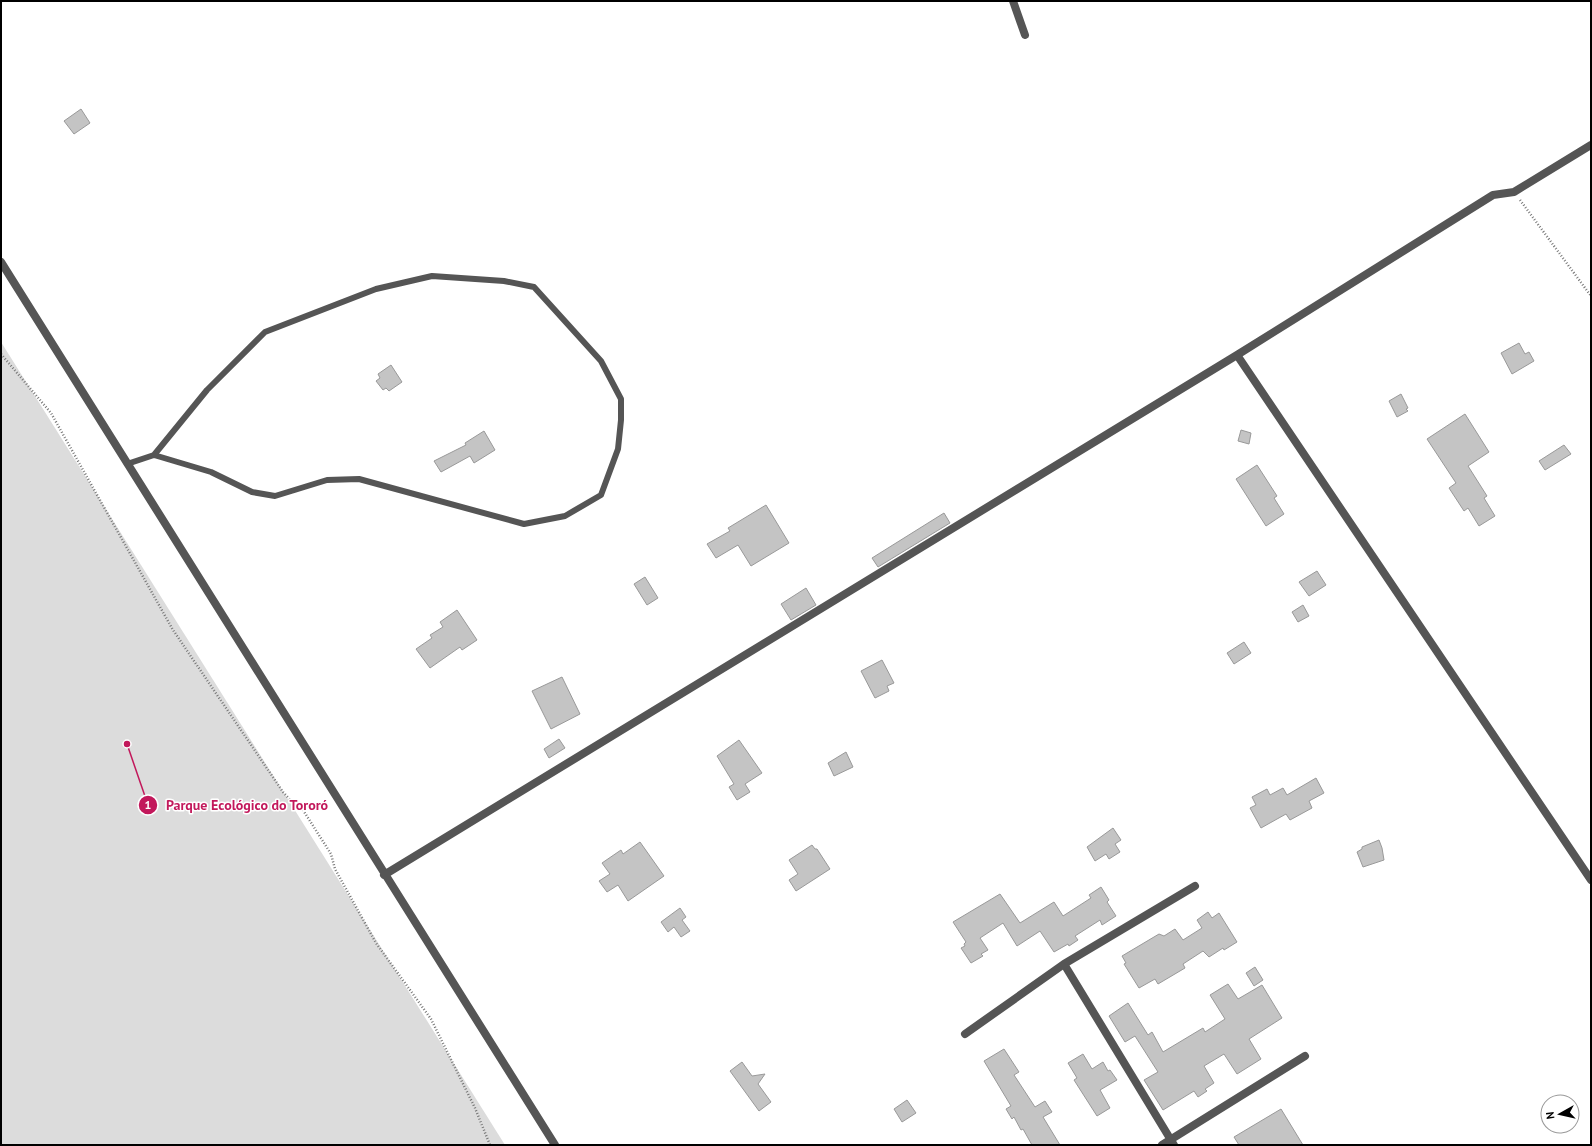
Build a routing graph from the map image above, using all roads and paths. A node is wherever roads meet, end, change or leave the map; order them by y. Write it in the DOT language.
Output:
graph roads {
  1 [pos="1013,1"];
  2 [pos="1025,35"];
  3 [pos="1591,145"];
  4 [pos="1514,192"];
  5 [pos="1,262"];
  6 [pos="1591,296"];
  7 [pos="1,354"];
  8 [pos="1237,355"];
  9 [pos="154,455"];
  10 [pos="127,464"];
  11 [pos="384,875"];
  12 [pos="1591,880"];
  13 [pos="1195,886"];
  14 [pos="1064,964"];
  15 [pos="965,1034"];
  16 [pos="1305,1056"];
  17 [pos="1172,1142"];
  18 [pos="489,1145"];
  19 [pos="555,1145"];
  20 [pos="1162,1145"];
  1 -- 2 [label="street"];
  3 -- 4 [label="street"];
  4 -- 6 [label="path"];
  4 -- 8 [label="street"];
  5 -- 10 [label="street"];
  7 -- 18 [label="path"];
  8 -- 11 [label="street"];
  8 -- 12 [label="street"];
  9 -- 9 [label="lane"];
  9 -- 10 [label="lane"];
  10 -- 11 [label="street"];
  11 -- 19 [label="street"];
  13 -- 14 [label="street"];
  14 -- 15 [label="street"];
  14 -- 17 [label="street"];
  16 -- 17 [label="street"];
  17 -- 20 [label="street"];
}
